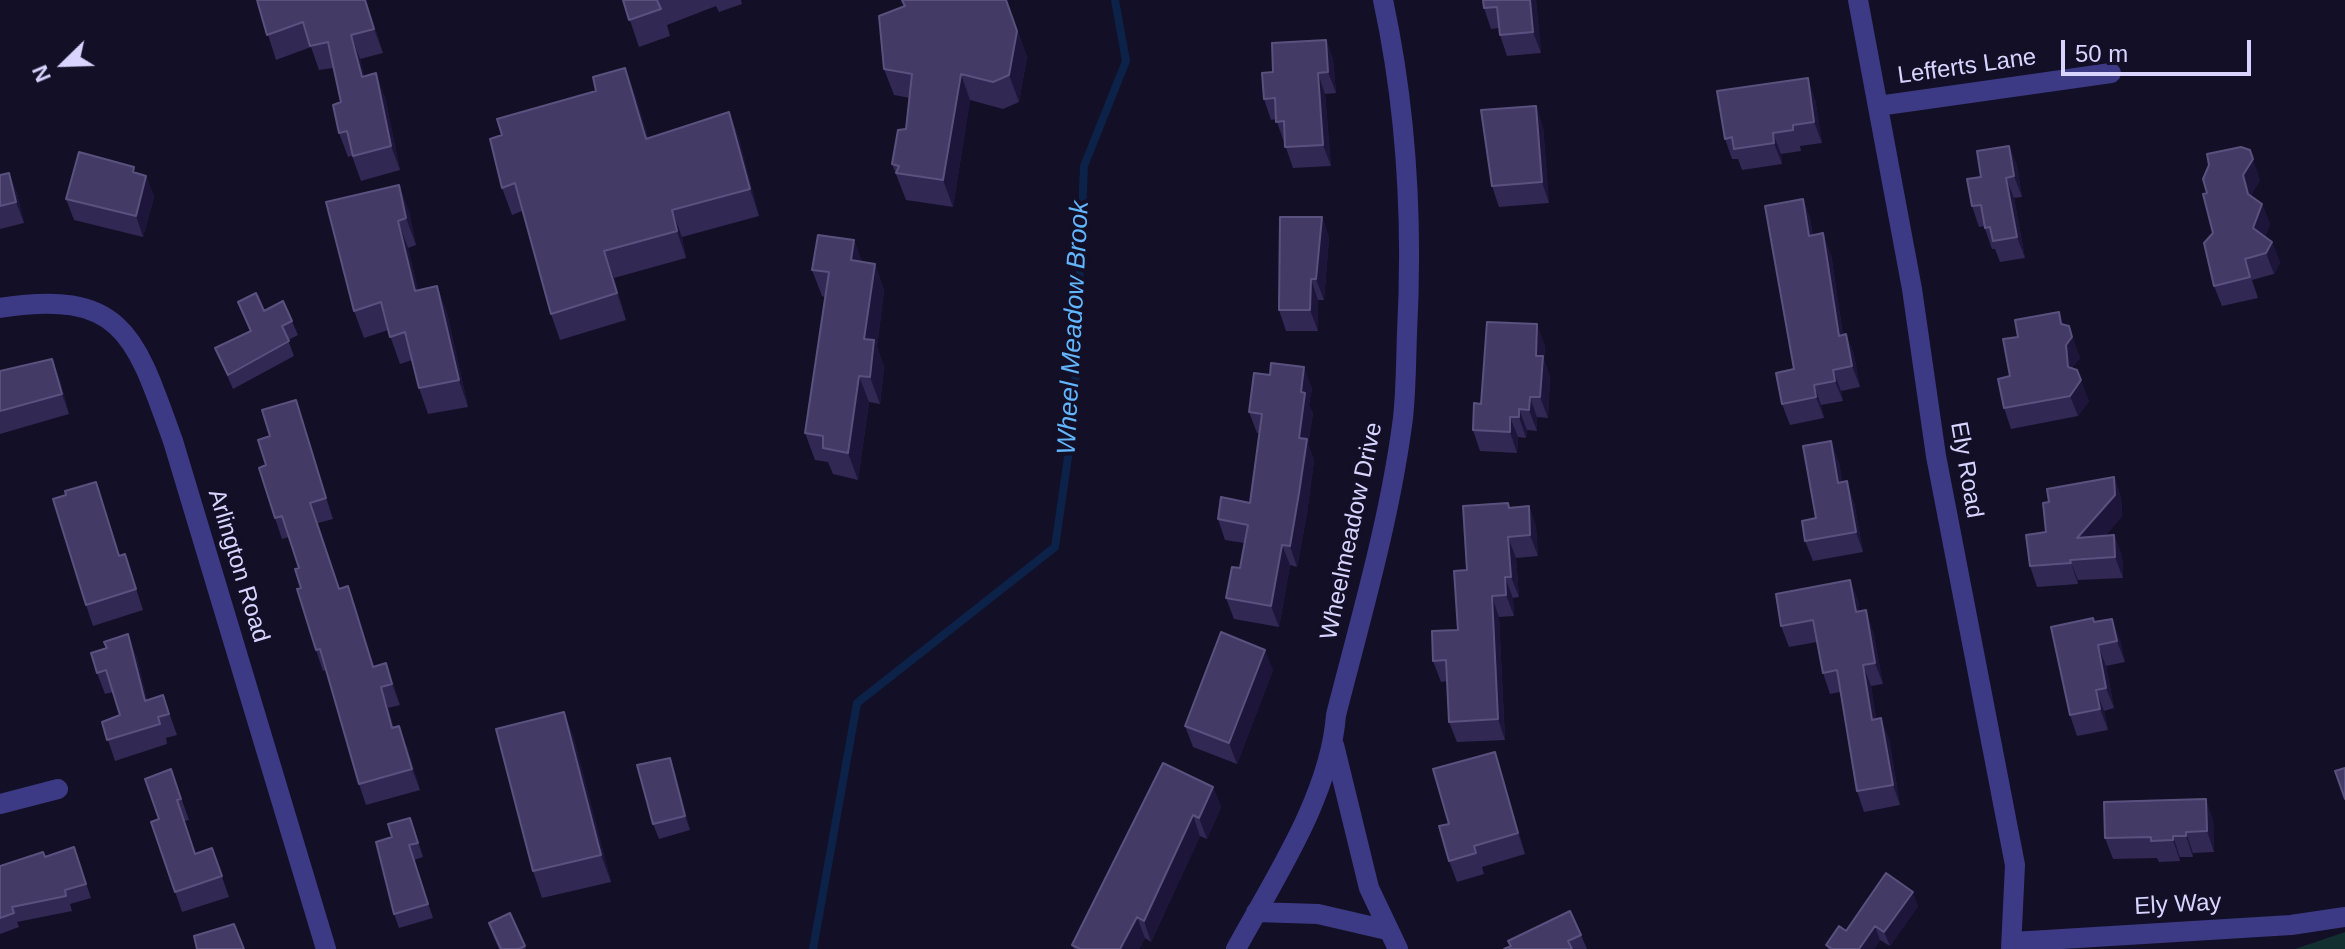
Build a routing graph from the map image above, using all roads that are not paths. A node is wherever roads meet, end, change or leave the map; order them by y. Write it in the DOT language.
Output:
graph roads {
  1 [pos="1383,0"];
  2 [pos="1858,0"];
  3 [pos="2111,73"];
  4 [pos="1878,106"];
  5 [pos="0,308"];
  6 [pos="1334,745"];
  7 [pos="58,789"];
  8 [pos="0,804"];
  9 [pos="1256,912"];
  10 [pos="2345,917"];
  11 [pos="1387,930"];
  12 [pos="2012,946"];
  13 [pos="326,949"];
  14 [pos="1236,949"];
  15 [pos="1398,949"];
  1 -- 6 [label="street, Wheelmeadow Drive"];
  2 -- 4 [label="street, Ely Road"];
  3 -- 4 [label="street, Lefferts Lane"];
  4 -- 12 [label="street, Ely Road"];
  5 -- 13 [label="street, Arlington Road"];
  6 -- 9 [label="street, Wheelmeadow Drive"];
  6 -- 11 [label="street"];
  7 -- 8 [label="street"];
  9 -- 11 [label="street"];
  9 -- 14 [label="street, Wheelmeadow Drive"];
  10 -- 12 [label="street, Ely Way"];
  11 -- 15 [label="street"];
}
